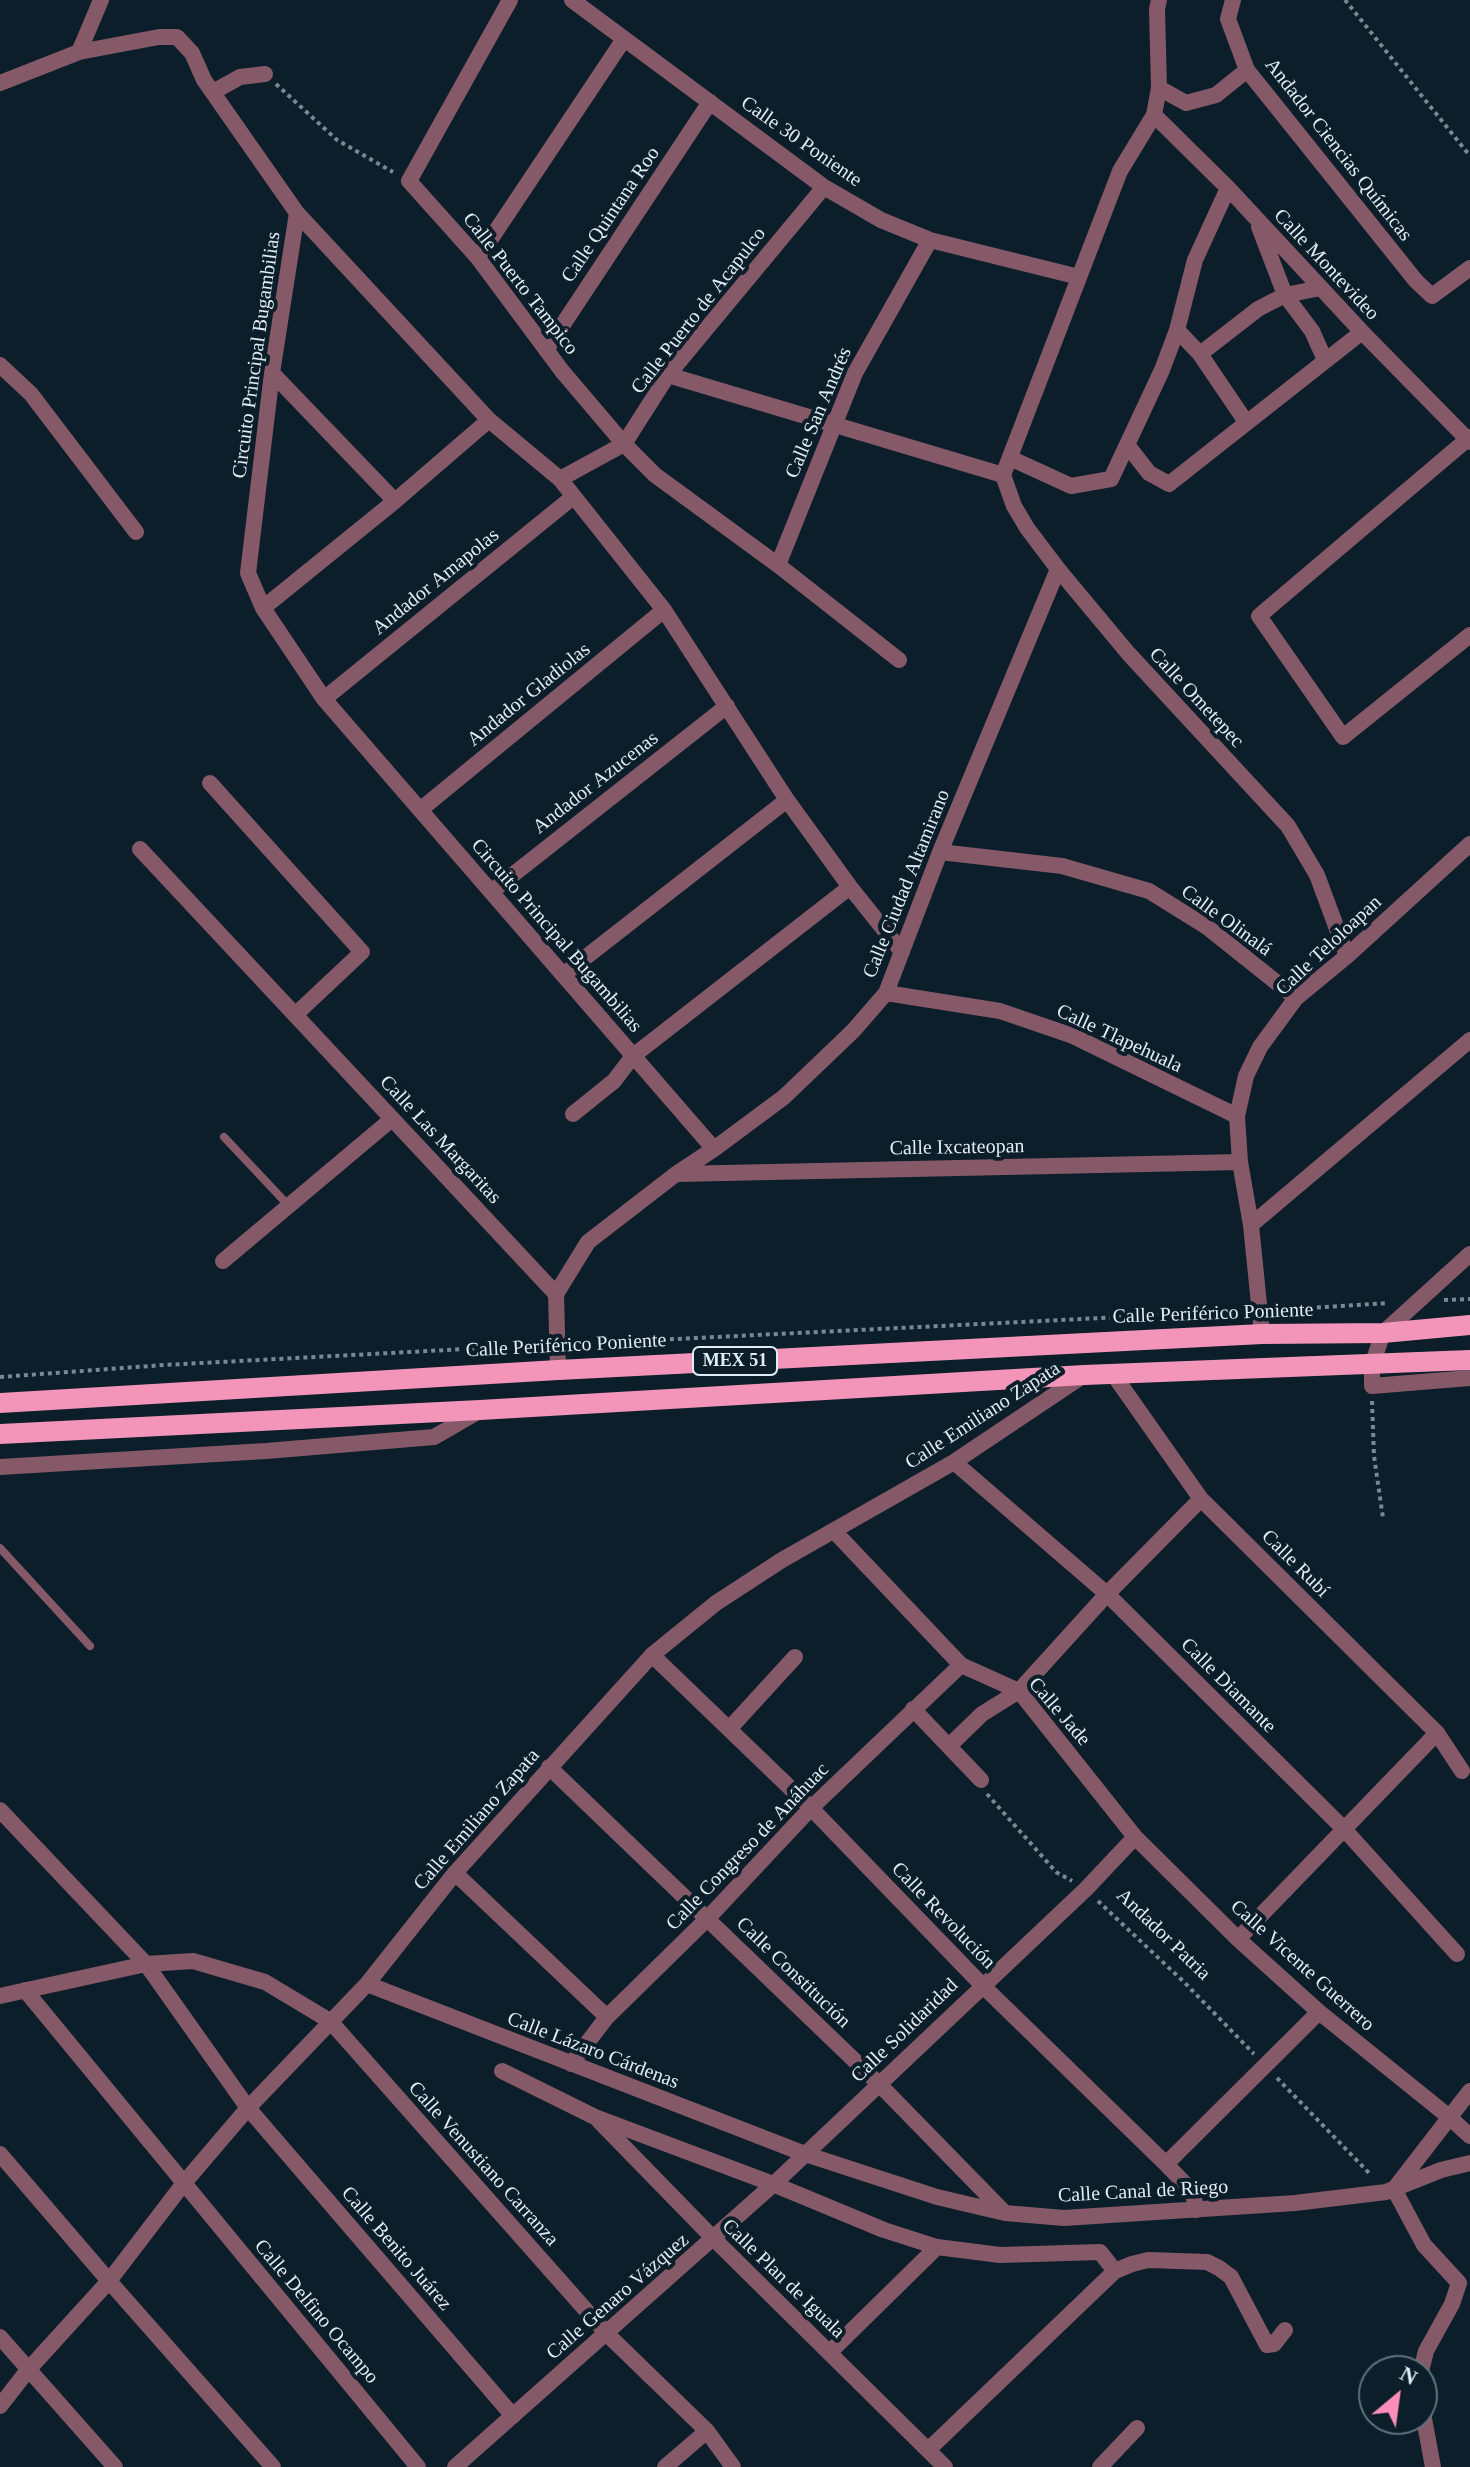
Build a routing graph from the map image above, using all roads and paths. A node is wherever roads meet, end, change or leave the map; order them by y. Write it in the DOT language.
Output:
graph roads {
  1 [pos="101,0"];
  2 [pos="510,0"];
  3 [pos="572,0"];
  4 [pos="1159,0"];
  5 [pos="1233,0"];
  6 [pos="1345,0"];
  7 [pos="624,39"];
  8 [pos="79,52"];
  9 [pos="1247,70"];
  10 [pos="265,74"];
  11 [pos="0,83"];
  12 [pos="1159,88"];
  13 [pos="213,92"];
  14 [pos="710,102"];
  15 [pos="1154,115"];
  16 [pos="1470,156"];
  17 [pos="409,181"];
  18 [pos="824,187"];
  19 [pos="1228,188"];
  20 [pos="297,213"];
  21 [pos="1256,220"];
  22 [pos="930,240"];
  23 [pos="478,258"];
  24 [pos="1470,268"];
  25 [pos="1079,277"];
  26 [pos="1321,288"];
  27 [pos="1285,295"];
  28 [pos="1177,330"];
  29 [pos="1362,332"];
  30 [pos="546,350"];
  31 [pos="1200,354"];
  32 [pos="1325,360"];
  33 [pos="0,365"];
  34 [pos="272,373"];
  35 [pos="668,375"];
  36 [pos="489,420"];
  37 [pos="1246,422"];
  38 [pos="833,424"];
  39 [pos="1469,439"];
  40 [pos="624,444"];
  41 [pos="1128,446"];
  42 [pos="1010,458"];
  43 [pos="1003,475"];
  44 [pos="560,479"];
  45 [pos="573,497"];
  46 [pos="395,501"];
  47 [pos="136,532"];
  48 [pos="778,565"];
  49 [pos="1058,569"];
  50 [pos="263,608"];
  51 [pos="664,610"];
  52 [pos="1470,635"];
  53 [pos="899,660"];
  54 [pos="324,699"];
  55 [pos="727,706"];
  56 [pos="210,783"];
  57 [pos="787,800"];
  58 [pos="420,810"];
  59 [pos="1470,844"];
  60 [pos="140,849"];
  61 [pos="940,852"];
  62 [pos="850,887"];
  63 [pos="491,892"];
  64 [pos="902,952"];
  65 [pos="1347,956"];
  66 [pos="563,975"];
  67 [pos="886,993"];
  68 [pos="1296,998"];
  69 [pos="295,1015"];
  70 [pos="1470,1040"];
  71 [pos="633,1056"];
  72 [pos="573,1114"];
  73 [pos="1237,1116"];
  74 [pos="392,1119"];
  75 [pos="224,1137"];
  76 [pos="714,1149"];
  77 [pos="1240,1162"];
  78 [pos="676,1174"];
  79 [pos="289,1206"];
  80 [pos="1251,1225"];
  81 [pos="1470,1254"];
  82 [pos="223,1261"];
  83 [pos="556,1294"];
  84 [pos="1470,1299"];
  85 [pos="1418,1302"];
  86 [pos="1260,1311"];
  87 [pos="1470,1325"];
  88 [pos="1383,1333"];
  89 [pos="1262,1334"];
  90 [pos="557,1345"];
  91 [pos="1470,1360"];
  92 [pos="1372,1365"];
  93 [pos="558,1370"];
  94 [pos="1113,1374"];
  95 [pos="1084,1375"];
  96 [pos="0,1377"];
  97 [pos="1470,1378"];
  98 [pos="1372,1386"];
  99 [pos="0,1403"];
  100 [pos="480,1410"];
  101 [pos="0,1434"];
  102 [pos="954,1462"];
  103 [pos="0,1467"];
  104 [pos="1201,1499"];
  105 [pos="1383,1518"];
  106 [pos="834,1531"];
  107 [pos="0,1548"];
  108 [pos="1107,1594"];
  109 [pos="90,1646"];
  110 [pos="652,1655"];
  111 [pos="795,1657"];
  112 [pos="961,1665"];
  113 [pos="1019,1691"];
  114 [pos="913,1709"];
  115 [pos="730,1728"];
  116 [pos="1437,1733"];
  117 [pos="949,1746"];
  118 [pos="549,1767"];
  119 [pos="1462,1771"];
  120 [pos="981,1780"];
  121 [pos="811,1808"];
  122 [pos="0,1810"];
  123 [pos="1344,1829"];
  124 [pos="1135,1837"];
  125 [pos="455,1873"];
  126 [pos="1086,1889"];
  127 [pos="707,1919"];
  128 [pos="1238,1939"];
  129 [pos="1457,1954"];
  130 [pos="146,1964"];
  131 [pos="367,1984"];
  132 [pos="982,1985"];
  133 [pos="25,1990"];
  134 [pos="0,1996"];
  135 [pos="1319,2012"];
  136 [pos="607,2017"];
  137 [pos="330,2021"];
  138 [pos="571,2064"];
  139 [pos="1265,2065"];
  140 [pos="502,2071"];
  141 [pos="879,2084"];
  142 [pos="1470,2091"];
  143 [pos="248,2108"];
  144 [pos="1448,2116"];
  145 [pos="595,2117"];
  146 [pos="1470,2136"];
  147 [pos="0,2154"];
  148 [pos="805,2154"];
  149 [pos="1470,2163"];
  150 [pos="1166,2164"];
  151 [pos="184,2183"];
  152 [pos="773,2184"];
  153 [pos="1390,2190"];
  154 [pos="1196,2210"];
  155 [pos="1005,2213"];
  156 [pos="714,2239"];
  157 [pos="937,2247"];
  158 [pos="1115,2271"];
  159 [pos="109,2281"];
  160 [pos="1464,2282"];
  161 [pos="1285,2330"];
  162 [pos="607,2334"];
  163 [pos="0,2337"];
  164 [pos="830,2352"];
  165 [pos="1425,2355"];
  166 [pos="28,2370"];
  167 [pos="0,2406"];
  168 [pos="513,2416"];
  169 [pos="1137,2428"];
  170 [pos="707,2431"];
  171 [pos="1427,2435"];
  172 [pos="928,2450"];
  173 [pos="115,2467"];
  174 [pos="273,2467"];
  175 [pos="418,2467"];
  176 [pos="455,2467"];
  177 [pos="665,2467"];
  178 [pos="733,2467"];
  179 [pos="945,2467"];
  180 [pos="1100,2467"];
  181 [pos="1433,2467"];
  1 -- 8 [label="street"];
  2 -- 17 [label="street"];
  3 -- 7 [label="street, Calle 30 Poniente"];
  4 -- 12 [label="street"];
  5 -- 9 [label="street, Andador Ciencias Químicas"];
  6 -- 16 [label="path"];
  7 -- 14 [label="street, Calle 30 Poniente"];
  7 -- 23 [label="street"];
  8 -- 11 [label="street"];
  8 -- 13 [label="street"];
  9 -- 12 [label="street"];
  9 -- 24 [label="street, Andador Ciencias Químicas"];
  10 -- 13 [label="street"];
  10 -- 17 [label="path"];
  12 -- 15 [label="street"];
  13 -- 20 [label="street"];
  14 -- 18 [label="street, Calle 30 Poniente"];
  14 -- 30 [label="street, Calle Quintana Roo"];
  15 -- 19 [label="street, Calle Montevideo"];
  15 -- 25 [label="street"];
  17 -- 23 [label="street, Calle Puerto Tampico"];
  18 -- 22 [label="street, Calle 30 Poniente"];
  18 -- 35 [label="street, Calle Puerto de Acapulco"];
  19 -- 21 [label="street, Calle Montevideo"];
  19 -- 28 [label="street"];
  20 -- 34 [label="street, Circuito Principal Bugambilias"];
  20 -- 36 [label="street, Circuito Principal Bugambilias"];
  21 -- 26 [label="street, Calle Montevideo"];
  21 -- 27 [label="street"];
  22 -- 25 [label="street, Calle 30 Poniente"];
  22 -- 38 [label="street, Calle San Andrés"];
  23 -- 30 [label="street, Calle Puerto Tampico"];
  25 -- 42 [label="street"];
  26 -- 27 [label="street"];
  26 -- 29 [label="street, Calle Montevideo"];
  27 -- 31 [label="street"];
  27 -- 32 [label="street"];
  28 -- 31 [label="street"];
  28 -- 41 [label="street"];
  29 -- 32 [label="street"];
  29 -- 39 [label="street, Calle Montevideo"];
  30 -- 40 [label="street, Calle Puerto Tampico"];
  31 -- 37 [label="street"];
  32 -- 37 [label="street"];
  33 -- 47 [label="street"];
  34 -- 46 [label="street"];
  34 -- 50 [label="street, Circuito Principal Bugambilias"];
  35 -- 38 [label="street"];
  35 -- 40 [label="street, Calle Puerto de Acapulco"];
  36 -- 44 [label="street, Circuito Principal Bugambilias"];
  36 -- 46 [label="street"];
  37 -- 41 [label="street"];
  38 -- 43 [label="street"];
  38 -- 48 [label="street, Calle San Andrés"];
  39 -- 52 [label="street"];
  40 -- 44 [label="street, Calle Puerto de Acapulco"];
  40 -- 48 [label="street, Calle Puerto Tampico"];
  41 -- 42 [label="street"];
  42 -- 43 [label="street"];
  43 -- 49 [label="street, Calle Ometepec"];
  44 -- 45 [label="street, Circuito Principal Bugambilias"];
  45 -- 51 [label="street, Circuito Principal Bugambilias"];
  45 -- 54 [label="street, Andador Amapolas"];
  46 -- 50 [label="street"];
  48 -- 53 [label="street, Calle Puerto Tampico"];
  49 -- 61 [label="street, Calle Ciudad Altamirano"];
  49 -- 65 [label="street, Calle Ometepec"];
  50 -- 54 [label="street, Circuito Principal Bugambilias"];
  51 -- 55 [label="street, Circuito Principal Bugambilias"];
  51 -- 58 [label="street, Andador Gladiolas"];
  54 -- 58 [label="street, Circuito Principal Bugambilias"];
  55 -- 57 [label="street, Circuito Principal Bugambilias"];
  55 -- 63 [label="street, Andador Azucenas"];
  56 -- 69 [label="street"];
  57 -- 62 [label="street, Circuito Principal Bugambilias"];
  57 -- 66 [label="street"];
  58 -- 63 [label="street, Circuito Principal Bugambilias"];
  59 -- 65 [label="street, Calle Teloloapan"];
  60 -- 69 [label="street, Calle Las Margaritas"];
  61 -- 64 [label="street, Calle Ciudad Altamirano"];
  61 -- 68 [label="street, Calle Olinalá"];
  62 -- 64 [label="street, Circuito Principal Bugambilias"];
  62 -- 71 [label="street"];
  63 -- 66 [label="street, Circuito Principal Bugambilias"];
  64 -- 67 [label="street, Calle Ciudad Altamirano"];
  65 -- 68 [label="street, Calle Teloloapan"];
  66 -- 71 [label="street, Circuito Principal Bugambilias"];
  67 -- 73 [label="street, Calle Tlapehuala"];
  67 -- 76 [label="street, Calle Ciudad Altamirano"];
  68 -- 73 [label="street, Calle Teloloapan"];
  69 -- 74 [label="street, Calle Las Margaritas"];
  70 -- 80 [label="street"];
  71 -- 72 [label="street"];
  71 -- 76 [label="street, Circuito Principal Bugambilias"];
  73 -- 77 [label="street, Calle Teloloapan"];
  74 -- 79 [label="street"];
  74 -- 83 [label="street, Calle Las Margaritas"];
  75 -- 79 [label="lane"];
  76 -- 78 [label="street, Calle Ciudad Altamirano"];
  77 -- 78 [label="street, Calle Ixcateopan"];
  77 -- 80 [label="street, Calle Teloloapan"];
  78 -- 83 [label="street, Calle Ciudad Altamirano"];
  79 -- 82 [label="street"];
  80 -- 86 [label="street, Calle Teloloapan"];
  81 -- 85 [label="street"];
  83 -- 90 [label="street"];
  84 -- 85 [label="path"];
  85 -- 86 [label="path"];
  85 -- 88 [label="street"];
  86 -- 89 [label="street, Calle Teloloapan"];
  86 -- 90 [label="path"];
  87 -- 88 [label="main road, Calle Periférico Poniente / MEX 51"];
  88 -- 89 [label="main road, Calle Periférico Poniente / MEX 51"];
  88 -- 92 [label="street"];
  89 -- 93 [label="main road, Calle Periférico Poniente / MEX 51"];
  90 -- 93 [label="street"];
  90 -- 96 [label="path"];
  91 -- 92 [label="main road, MEX 51"];
  92 -- 94 [label="main road, MEX 51"];
  92 -- 98 [label="street"];
  93 -- 99 [label="main road, Calle Periférico Poniente / MEX 51"];
  94 -- 95 [label="main road, MEX 51"];
  94 -- 104 [label="street, Calle Rubí"];
  95 -- 100 [label="main road, MEX 51"];
  95 -- 102 [label="street, Calle Emiliano Zapata"];
  97 -- 98 [label="street"];
  98 -- 105 [label="path"];
  100 -- 101 [label="main road, MEX 51"];
  100 -- 103 [label="street"];
  102 -- 106 [label="street, Calle Emiliano Zapata"];
  102 -- 108 [label="street, Calle Diamante"];
  104 -- 108 [label="street"];
  104 -- 116 [label="street, Calle Rubí"];
  106 -- 110 [label="street, Calle Emiliano Zapata"];
  106 -- 112 [label="street, Calle Jade"];
  107 -- 109 [label="lane"];
  108 -- 113 [label="street"];
  108 -- 123 [label="street, Calle Diamante"];
  110 -- 115 [label="street, Calle Revolución"];
  110 -- 118 [label="street, Calle Emiliano Zapata"];
  111 -- 115 [label="street"];
  112 -- 113 [label="street, Calle Jade"];
  112 -- 114 [label="street, Calle Congreso de Anáhuac"];
  113 -- 117 [label="street"];
  113 -- 124 [label="street, Calle Jade"];
  114 -- 117 [label="street"];
  114 -- 121 [label="street, Calle Congreso de Anáhuac"];
  115 -- 121 [label="street, Calle Revolución"];
  116 -- 119 [label="street, Calle Rubí"];
  116 -- 123 [label="street"];
  117 -- 120 [label="street"];
  118 -- 125 [label="street, Calle Emiliano Zapata"];
  118 -- 127 [label="street, Calle Constitución"];
  120 -- 126 [label="path, Andador Patria"];
  121 -- 127 [label="street, Calle Congreso de Anáhuac"];
  121 -- 132 [label="street, Calle Revolución"];
  122 -- 130 [label="street, Calle Benito Juárez"];
  123 -- 128 [label="street"];
  123 -- 129 [label="street, Calle Diamante"];
  124 -- 126 [label="street, Calle Solidaridad"];
  124 -- 128 [label="street, Calle Vicente Guerrero"];
  125 -- 131 [label="street, Calle Emiliano Zapata"];
  125 -- 136 [label="street"];
  126 -- 132 [label="street, Calle Solidaridad"];
  126 -- 139 [label="path, Andador Patria"];
  127 -- 136 [label="street, Calle Congreso de Anáhuac"];
  127 -- 141 [label="street, Calle Constitución"];
  128 -- 135 [label="street, Calle Vicente Guerrero"];
  130 -- 133 [label="street"];
  130 -- 137 [label="street"];
  130 -- 143 [label="street, Calle Benito Juárez"];
  131 -- 137 [label="street, Calle Emiliano Zapata"];
  131 -- 138 [label="street, Calle Lázaro Cárdenas"];
  132 -- 141 [label="street, Calle Solidaridad"];
  132 -- 150 [label="street, Calle Revolución"];
  133 -- 134 [label="street"];
  133 -- 151 [label="street, Calle Delfino Ocampo"];
  135 -- 139 [label="street"];
  135 -- 144 [label="street, Calle Vicente Guerrero"];
  136 -- 138 [label="street, Calle Congreso de Anáhuac"];
  137 -- 143 [label="street, Calle Emiliano Zapata"];
  137 -- 162 [label="street, Calle Venustiano Carranza"];
  138 -- 148 [label="street, Calle Lázaro Cárdenas"];
  139 -- 150 [label="street"];
  139 -- 153 [label="path, Andador Patria"];
  140 -- 145 [label="street"];
  141 -- 148 [label="street, Calle Solidaridad"];
  141 -- 155 [label="street, Calle Constitución"];
  142 -- 144 [label="street"];
  143 -- 151 [label="street, Calle Emiliano Zapata"];
  143 -- 168 [label="street, Calle Benito Juárez"];
  144 -- 146 [label="street, Calle Vicente Guerrero"];
  144 -- 153 [label="street"];
  145 -- 152 [label="street"];
  145 -- 156 [label="street, Calle Plan de Iguala"];
  147 -- 159 [label="street"];
  148 -- 152 [label="street, Calle Genaro Vázquez"];
  148 -- 155 [label="street, Calle Canal de Riego"];
  149 -- 153 [label="street, Calle Canal de Riego"];
  150 -- 154 [label="street, Calle Revolución"];
  151 -- 159 [label="street, Calle Emiliano Zapata"];
  151 -- 175 [label="street, Calle Delfino Ocampo"];
  152 -- 156 [label="street, Calle Genaro Vázquez"];
  152 -- 157 [label="street"];
  153 -- 154 [label="street, Calle Canal de Riego"];
  153 -- 160 [label="street"];
  154 -- 155 [label="street, Calle Canal de Riego"];
  156 -- 162 [label="street, Calle Genaro Vázquez"];
  156 -- 164 [label="street, Calle Plan de Iguala"];
  157 -- 158 [label="street"];
  157 -- 164 [label="street"];
  158 -- 161 [label="street"];
  158 -- 172 [label="street"];
  159 -- 166 [label="street, Calle Emiliano Zapata"];
  159 -- 174 [label="street"];
  160 -- 165 [label="street"];
  162 -- 168 [label="street, Calle Genaro Vázquez"];
  162 -- 170 [label="street, Calle Venustiano Carranza"];
  163 -- 166 [label="street"];
  164 -- 172 [label="street, Calle Plan de Iguala"];
  166 -- 167 [label="street, Calle Emiliano Zapata"];
  166 -- 173 [label="street"];
  168 -- 176 [label="street, Calle Genaro Vázquez"];
  169 -- 180 [label="street"];
  170 -- 177 [label="street"];
  170 -- 178 [label="street, Calle Venustiano Carranza"];
  171 -- 181 [label="street"];
  172 -- 179 [label="street, Calle Plan de Iguala"];
}
